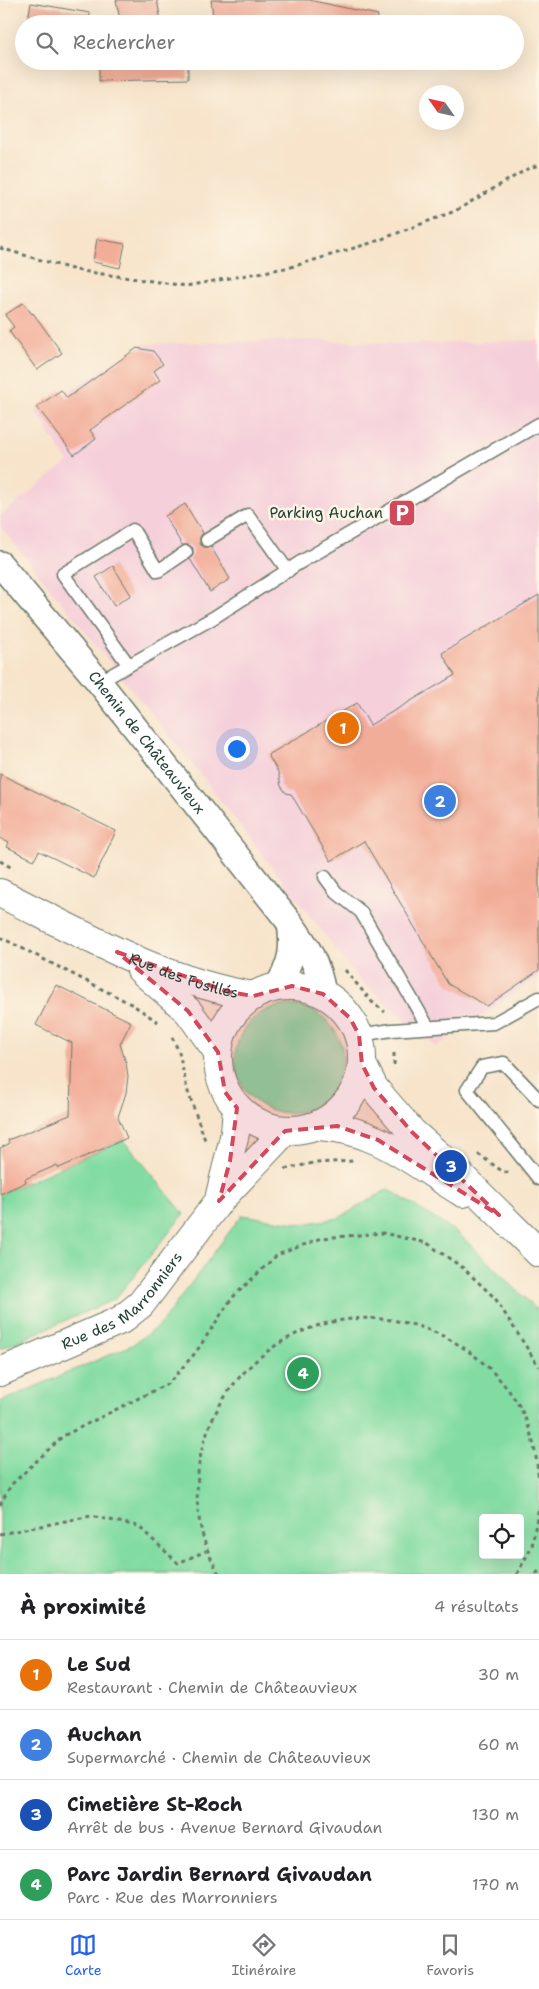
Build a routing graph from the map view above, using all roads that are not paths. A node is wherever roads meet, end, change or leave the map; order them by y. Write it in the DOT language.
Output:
graph roads {
  1 [pos="539,424"];
  2 [pos="207,540"];
  3 [pos="186,552"];
  4 [pos="0,564"];
  5 [pos="288,571"];
  6 [pos="128,664"];
  7 [pos="99,682"];
  8 [pos="325,877"];
  9 [pos="0,893"];
  10 [pos="290,923"];
  11 [pos="117,952"];
  12 [pos="265,991"];
  13 [pos="323,994"];
  14 [pos="539,998"];
  15 [pos="428,1027"];
  16 [pos="358,1035"];
  17 [pos="218,1052"];
  18 [pos="362,1064"];
  19 [pos="539,1100"];
  20 [pos="237,1108"];
  21 [pos="317,1126"];
  22 [pos="285,1131"];
  23 [pos="238,1166"];
  24 [pos="536,1175"];
  25 [pos="499,1215"];
  26 [pos="539,1253"];
  27 [pos="0,1372"];
  1 -- 5 [label="lane"];
  2 -- 5 [label="lane"];
  3 -- 6 [label="lane"];
  4 -- 7 [label="street, Chemin de Châteauvieux"];
  5 -- 6 [label="lane"];
  6 -- 7 [label="lane"];
  7 -- 10 [label="street, Chemin de Châteauvieux"];
  8 -- 15 [label="lane"];
  9 -- 11 [label="main road, Rue des Fusillés"];
  10 -- 12 [label="street"];
  10 -- 13 [label="street, Chemin de Châteauvieux"];
  11 -- 12 [label="main road, Rue des Fusillés"];
  11 -- 17 [label="main road, Rue des Fusillés"];
  12 -- 13 [label="main road"];
  12 -- 17 [label="main road"];
  13 -- 16 [label="main road"];
  14 -- 15 [label="lane"];
  15 -- 16 [label="lane"];
  16 -- 18 [label="main road"];
  17 -- 20 [label="main road"];
  18 -- 21 [label="main road"];
  18 -- 25 [label="main road"];
  19 -- 24 [label="lane"];
  20 -- 22 [label="main road"];
  20 -- 23 [label="main road, Rue des Marronniers"];
  21 -- 22 [label="main road"];
  21 -- 25 [label="main road"];
  22 -- 23 [label="main road, Rue des Marronniers"];
  23 -- 27 [label="main road, Rue des Marronniers"];
  25 -- 26 [label="main road"];
}
